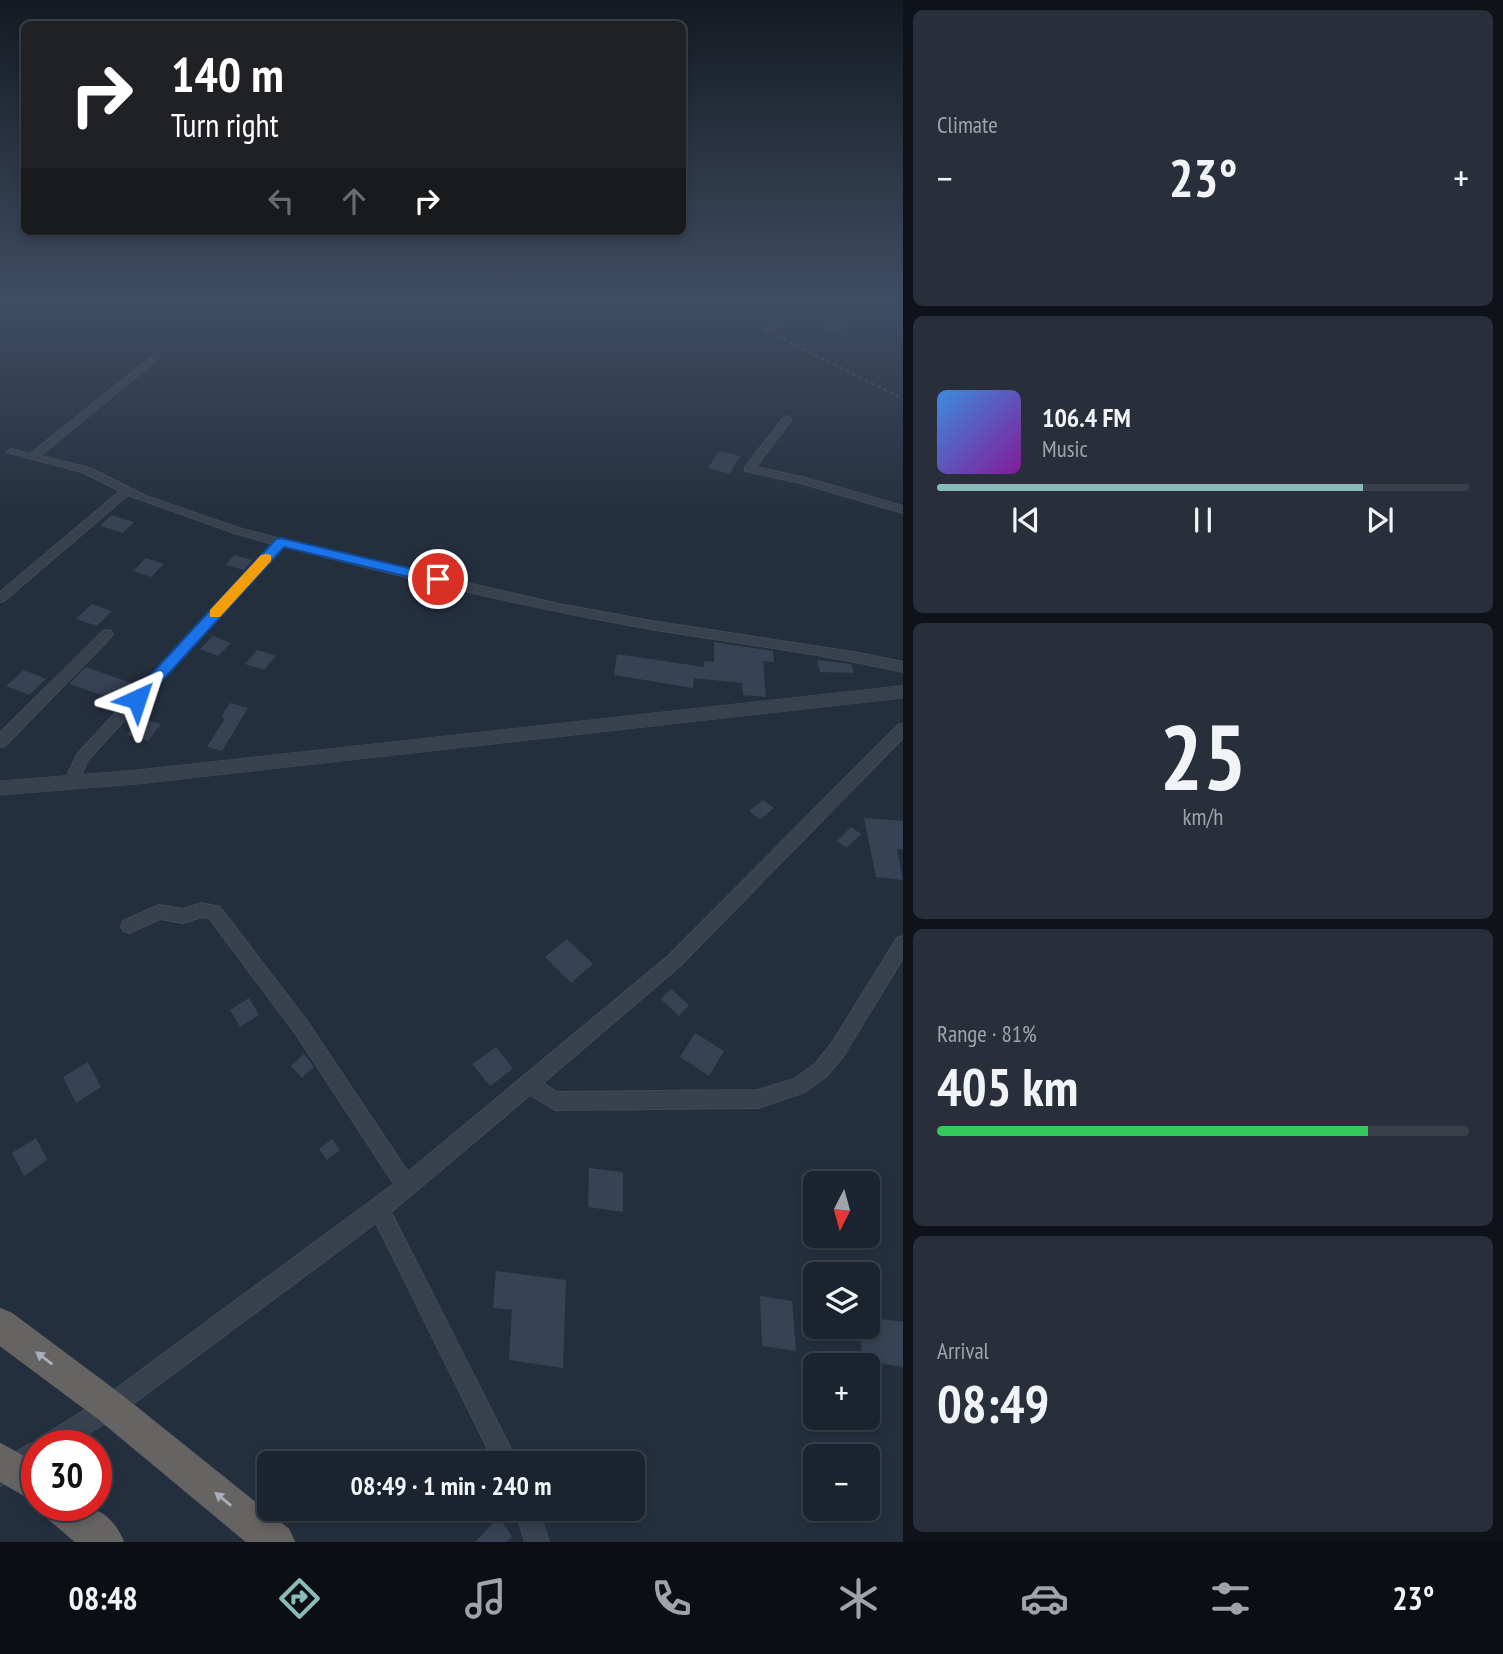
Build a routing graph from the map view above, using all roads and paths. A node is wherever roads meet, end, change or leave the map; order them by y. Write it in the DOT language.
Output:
graph roads {
  1 [pos="135,373"];
  2 [pos="851,373"];
  3 [pos="903,399"];
  4 [pos="787,419"];
  5 [pos="11,452"];
  6 [pos="32,457"];
  7 [pos="127,491"];
  8 [pos="903,510"];
  9 [pos="281,542"];
  10 [pos="0,598"];
  11 [pos="107,634"];
  12 [pos="903,667"];
  13 [pos="903,692"];
  14 [pos="903,729"];
  15 [pos="0,742"];
  16 [pos="71,782"];
  17 [pos="0,788"];
  18 [pos="129,926"];
  19 [pos="903,943"];
  20 [pos="529,1084"];
  21 [pos="407,1186"];
  22 [pos="379,1209"];
  23 [pos="0,1325"];
  24 [pos="110,1407"];
  25 [pos="73,1430"];
  26 [pos="501,1451"];
  27 [pos="79,1521"];
  28 [pos="530,1521"];
  29 [pos="104,1542"];
  30 [pos="276,1542"];
  31 [pos="537,1542"];
  1 -- 6 [label="street"];
  2 -- 3 [label="path"];
  4 -- 8 [label="street"];
  5 -- 6 [label="street"];
  6 -- 7 [label="street"];
  7 -- 9 [label="street"];
  7 -- 10 [label="street"];
  9 -- 12 [label="street"];
  9 -- 16 [label="street"];
  11 -- 15 [label="street"];
  13 -- 16 [label="street"];
  14 -- 20 [label="street"];
  16 -- 17 [label="street"];
  18 -- 21 [label="street"];
  19 -- 20 [label="street"];
  20 -- 21 [label="street"];
  21 -- 22 [label="street"];
  22 -- 24 [label="street"];
  22 -- 26 [label="street"];
  24 -- 23 [label="highway, one-way"];
  24 -- 25 [label="street"];
  30 -- 24 [label="highway, one-way"];
  27 -- 29 [label="highway"];
  28 -- 31 [label="street"];
}
